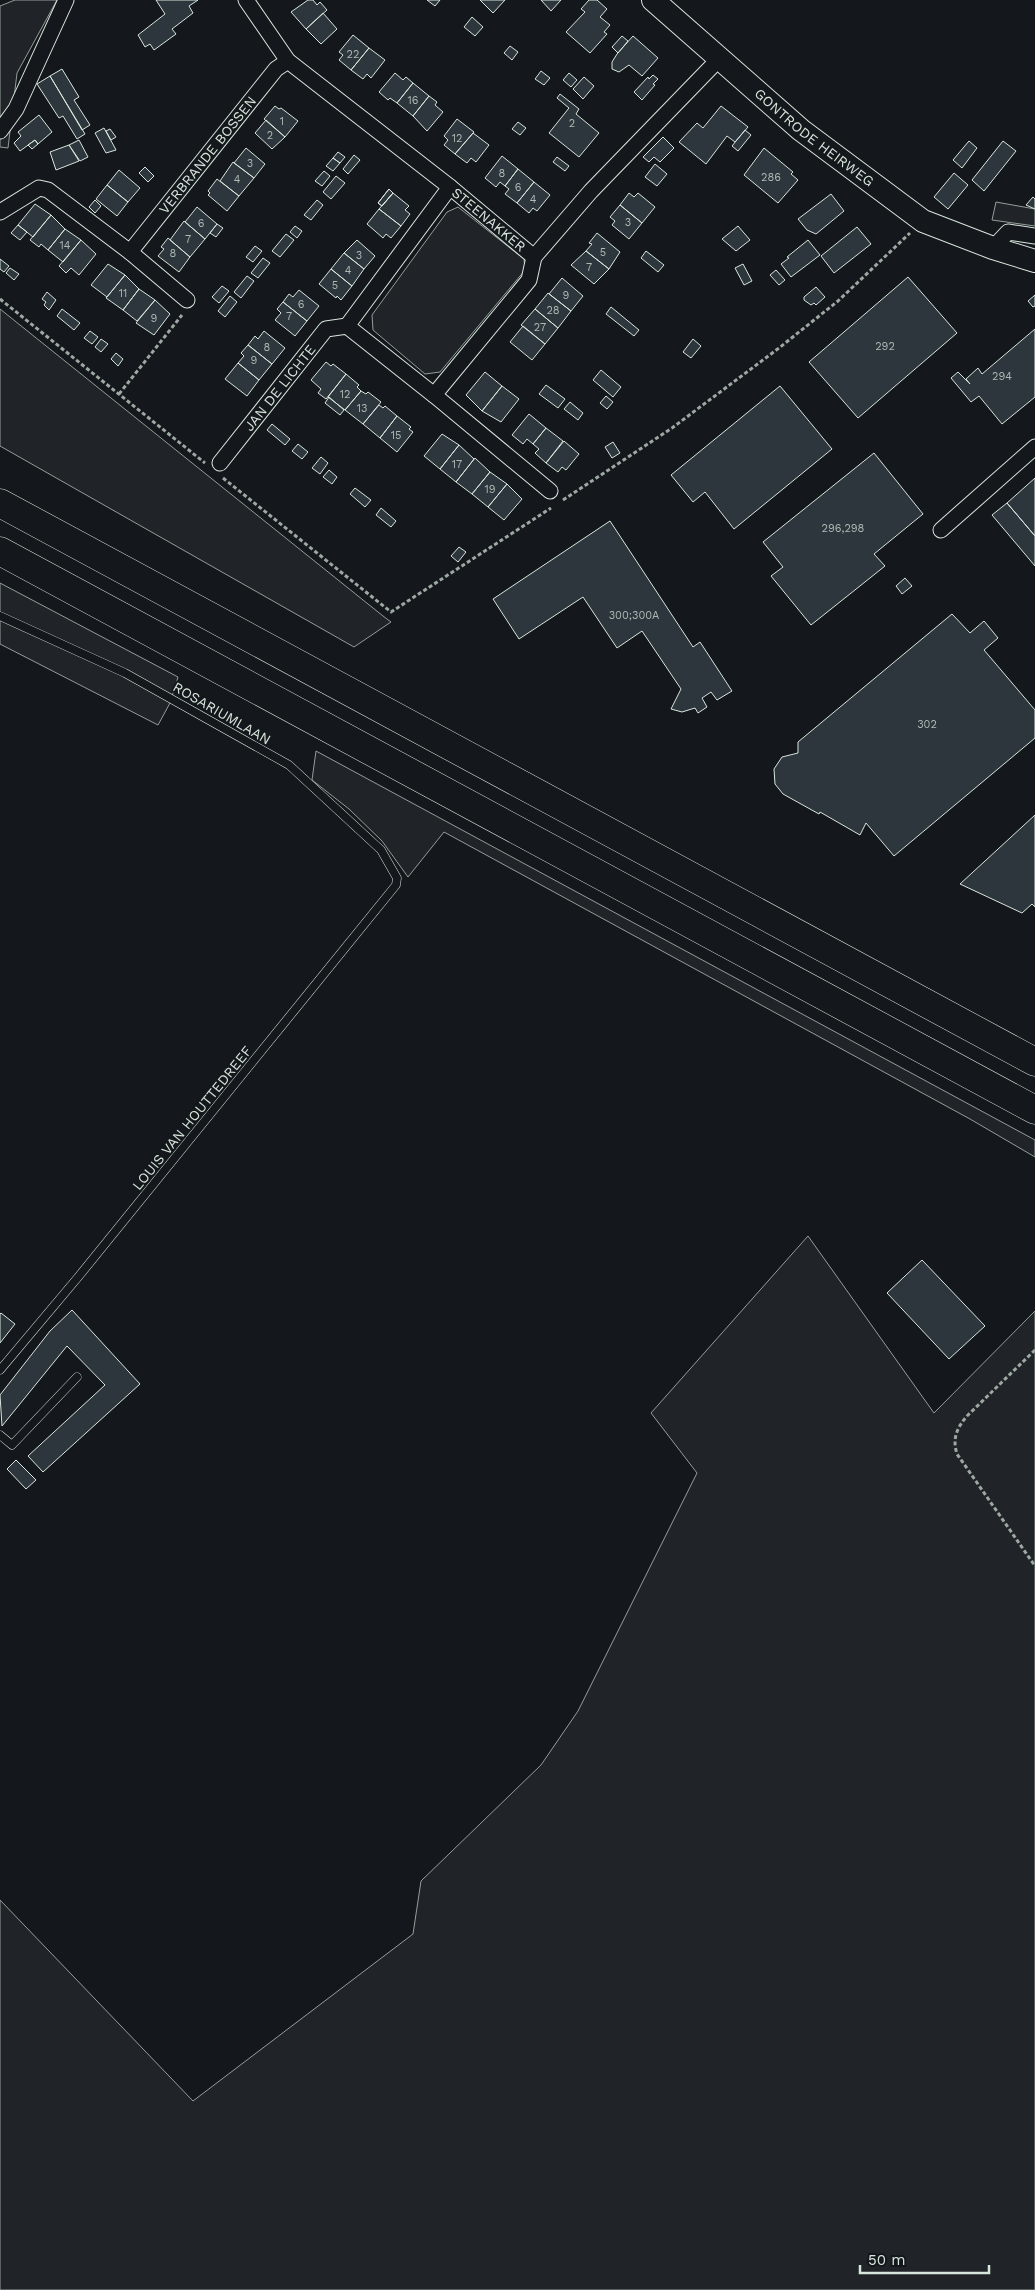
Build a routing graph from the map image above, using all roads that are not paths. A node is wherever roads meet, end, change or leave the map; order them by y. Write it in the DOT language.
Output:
graph roads {
  1 [pos="66,0"];
  2 [pos="246,0"];
  3 [pos="653,0"];
  4 [pos="719,59"];
  5 [pos="288,61"];
  6 [pos="0,132"];
  7 [pos="450,187"];
  8 [pos="0,212"];
  9 [pos="1035,236"];
  10 [pos="993,248"];
  11 [pos="130,252"];
  12 [pos="534,257"];
  13 [pos="1035,261"];
  14 [pos="187,300"];
  15 [pos="347,326"];
  16 [pos="434,395"];
  17 [pos="1035,447"];
  18 [pos="220,463"];
  19 [pos="550,491"];
  20 [pos="0,502"];
  21 [pos="941,530"];
  22 [pos="0,551"];
  23 [pos="0,616"];
  24 [pos="397,878"];
  25 [pos="1035,1062"];
  26 [pos="1035,1110"];
  27 [pos="0,1370"];
  28 [pos="77,1377"];
  29 [pos="0,1435"];
  1 -- 6 [label="street"];
  2 -- 5 [label="street, STEENAKKER"];
  3 -- 4 [label="street, GONTRODE HEIRWEG"];
  4 -- 10 [label="street, GONTRODE HEIRWEG"];
  4 -- 12 [label="street, STEENAKKER"];
  5 -- 7 [label="street, STEENAKKER"];
  5 -- 11 [label="street, VERBRANDE BOSSEN"];
  7 -- 12 [label="street, STEENAKKER"];
  7 -- 15 [label="street"];
  8 -- 11 [label="street"];
  9 -- 10 [label="street"];
  10 -- 13 [label="street, GONTRODE HEIRWEG"];
  11 -- 14 [label="street"];
  12 -- 16 [label="street"];
  15 -- 16 [label="street"];
  15 -- 18 [label="street, JAN DE LICHTE"];
  16 -- 19 [label="street"];
  17 -- 21 [label="street"];
  20 -- 25 [label="highway"];
  22 -- 26 [label="highway"];
  23 -- 24 [label="lane, ROSARIUMLAAN"];
  24 -- 27 [label="lane, LOUIS VAN HOUTTEDREEF"];
  28 -- 29 [label="lane"];
}
